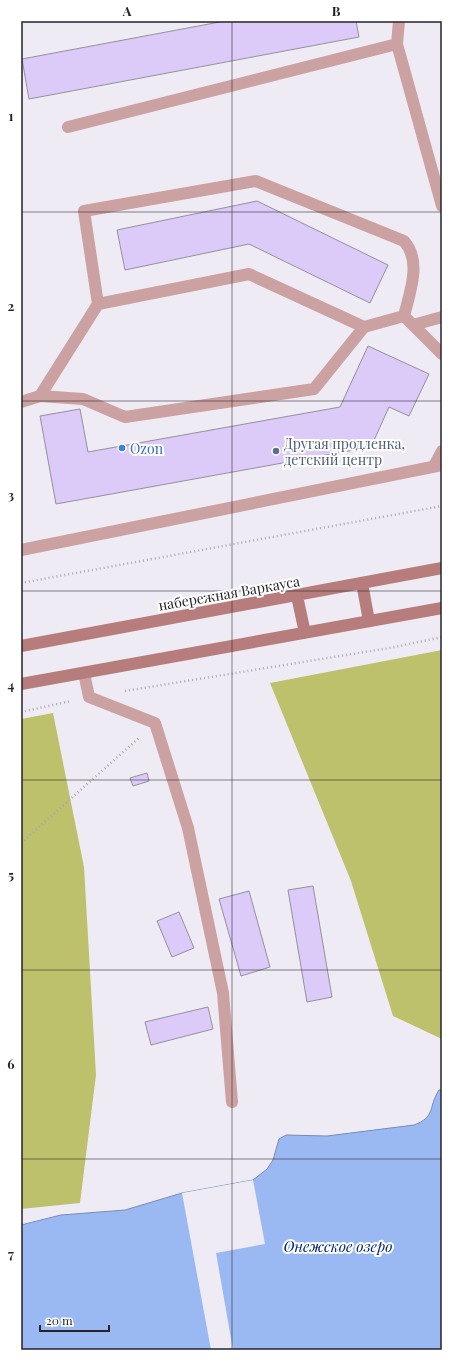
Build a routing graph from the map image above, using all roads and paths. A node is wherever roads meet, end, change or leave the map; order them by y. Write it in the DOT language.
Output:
graph roads {
  1 [pos="399,21"];
  2 [pos="397,44"];
  3 [pos="68,126"];
  4 [pos="442,206"];
  5 [pos="98,304"];
  6 [pos="404,316"];
  7 [pos="442,317"];
  8 [pos="413,325"];
  9 [pos="364,327"];
  10 [pos="442,354"];
  11 [pos="40,396"];
  12 [pos="21,402"];
  13 [pos="442,451"];
  14 [pos="438,465"];
  15 [pos="442,506"];
  16 [pos="21,550"];
  17 [pos="442,568"];
  18 [pos="21,582"];
  19 [pos="362,583"];
  20 [pos="297,596"];
  21 [pos="442,608"];
  22 [pos="369,621"];
  23 [pos="305,633"];
  24 [pos="442,638"];
  25 [pos="21,646"];
  26 [pos="84,673"];
  27 [pos="21,684"];
  28 [pos="120,692"];
  29 [pos="89,697"];
  30 [pos="21,712"];
  31 [pos="156,723"];
  32 [pos="21,843"];
  33 [pos="232,1102"];
  1 -- 2 [label="lane"];
  2 -- 3 [label="lane"];
  2 -- 4 [label="lane"];
  5 -- 6 [label="lane"];
  5 -- 9 [label="lane"];
  5 -- 11 [label="lane"];
  6 -- 8 [label="lane"];
  6 -- 9 [label="lane"];
  7 -- 8 [label="lane"];
  8 -- 10 [label="lane"];
  9 -- 11 [label="lane"];
  11 -- 12 [label="lane"];
  13 -- 14 [label="lane"];
  14 -- 16 [label="lane"];
  15 -- 18 [label="path"];
  17 -- 19 [label="main road, набережная Варкауса"];
  19 -- 20 [label="main road, набережная Варкауса"];
  19 -- 22 [label="main road"];
  20 -- 23 [label="main road"];
  20 -- 25 [label="main road, набережная Варкауса"];
  21 -- 22 [label="main road"];
  22 -- 23 [label="main road"];
  23 -- 26 [label="main road"];
  24 -- 28 [label="path"];
  26 -- 27 [label="main road"];
  26 -- 29 [label="lane"];
  29 -- 30 [label="path"];
  29 -- 31 [label="lane"];
  31 -- 32 [label="path"];
  31 -- 33 [label="lane"];
}
